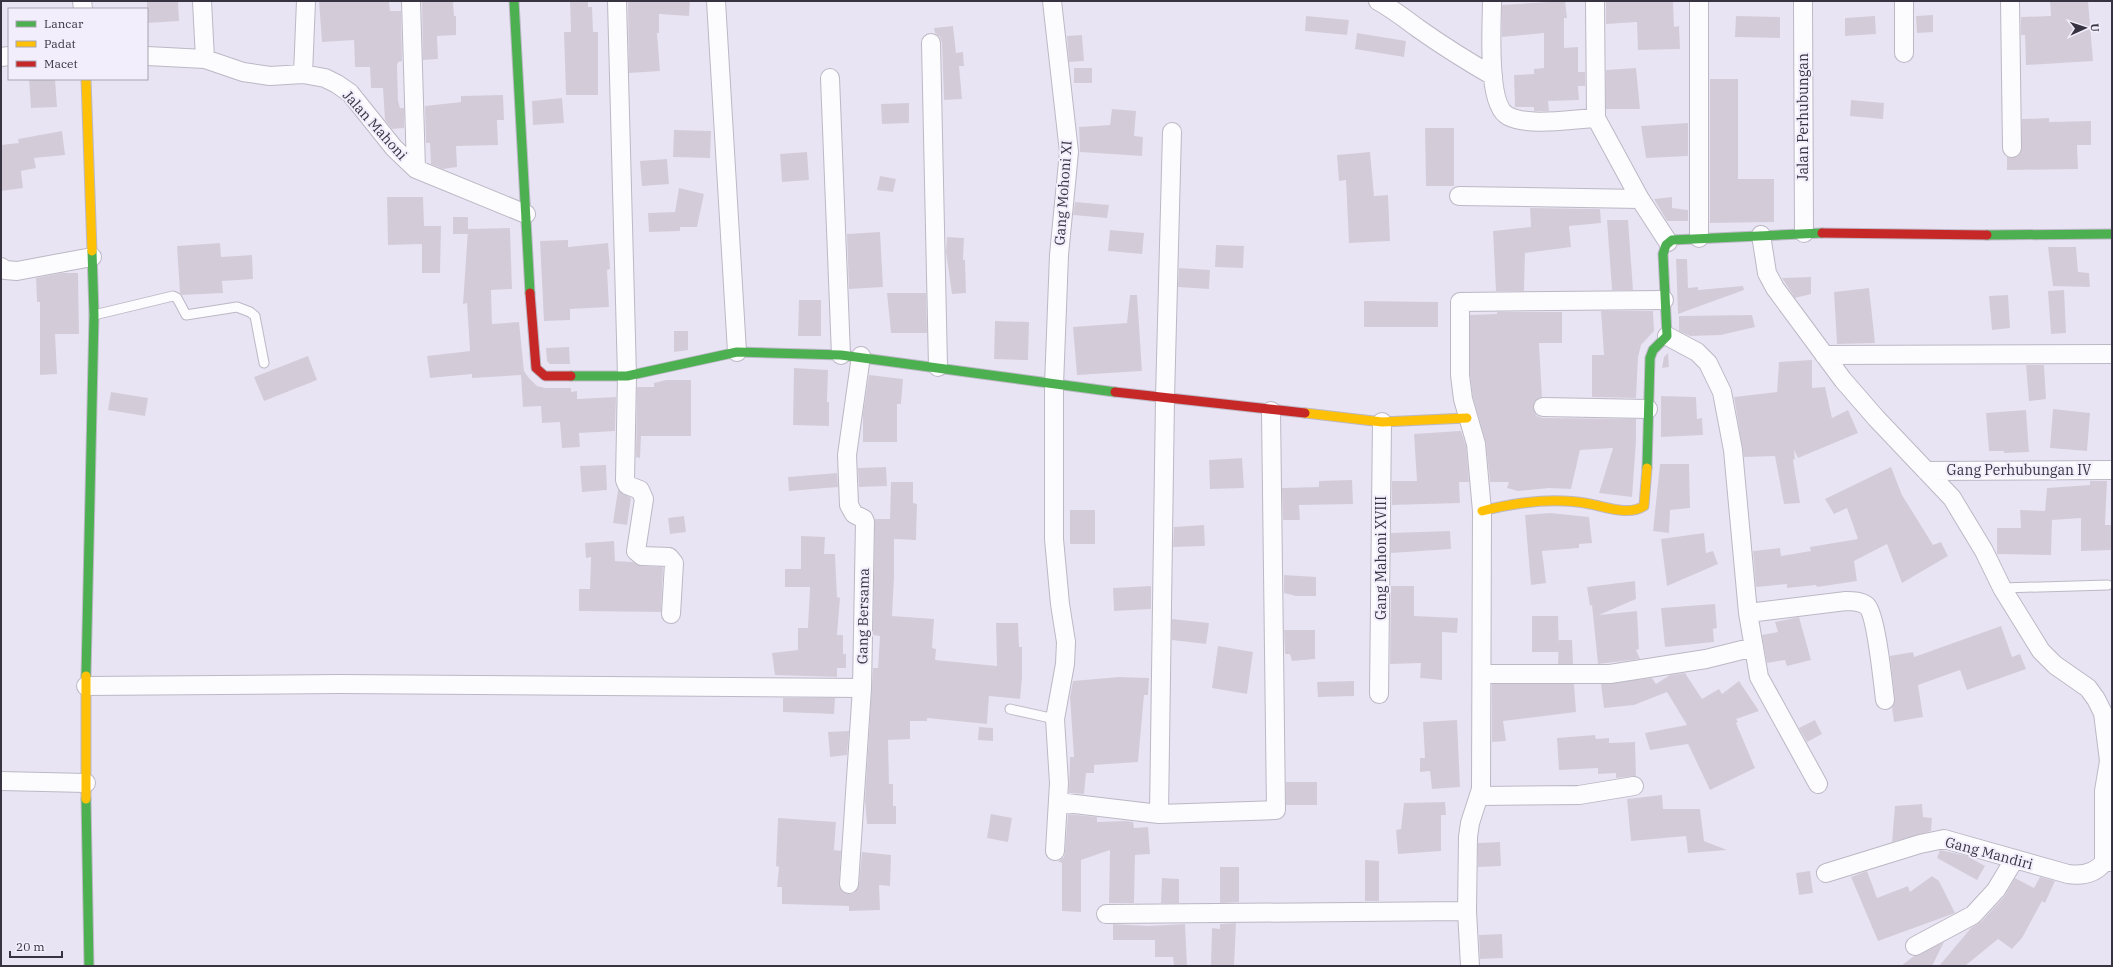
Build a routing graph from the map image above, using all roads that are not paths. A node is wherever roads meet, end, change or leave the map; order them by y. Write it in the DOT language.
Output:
graph roads {
  1 [pos="202,1"];
  2 [pos="306,1"];
  3 [pos="411,1"];
  4 [pos="514,1"];
  5 [pos="617,1"];
  6 [pos="716,1"];
  7 [pos="1052,1"];
  8 [pos="1378,1"];
  9 [pos="1492,1"];
  10 [pos="1595,1"];
  11 [pos="1699,1"];
  12 [pos="1803,1"];
  13 [pos="1904,1"];
  14 [pos="2010,1"];
  15 [pos="1393,5"];
  16 [pos="931,43"];
  17 [pos="1904,53"];
  18 [pos="148,56"];
  19 [pos="205,59"];
  20 [pos="302,74"];
  21 [pos="1493,76"];
  22 [pos="830,78"];
  23 [pos="86,80"];
  24 [pos="1596,118"];
  25 [pos="1172,132"];
  26 [pos="2012,148"];
  27 [pos="416,169"];
  28 [pos="1459,196"];
  29 [pos="1640,199"];
  30 [pos="526,214"];
  31 [pos="1804,233"];
  32 [pos="2112,234"];
  33 [pos="1761,235"];
  34 [pos="1700,238"];
  35 [pos="1668,242"];
  36 [pos="92,257"];
  37 [pos="1,267"];
  38 [pos="1664,300"];
  39 [pos="94,315"];
  40 [pos="1667,336"];
  41 [pos="737,352"];
  42 [pos="841,354"];
  43 [pos="2112,354"];
  44 [pos="1824,355"];
  45 [pos="861,356"];
  46 [pos="264,363"];
  47 [pos="938,367"];
  48 [pos="627,376"];
  49 [pos="1054,385"];
  50 [pos="1165,398"];
  51 [pos="1543,407"];
  52 [pos="1648,409"];
  53 [pos="1271,411"];
  54 [pos="1467,418"];
  55 [pos="1382,422"];
  56 [pos="2112,470"];
  57 [pos="1926,471"];
  58 [pos="1482,511"];
  59 [pos="2108,585"];
  60 [pos="2002,588"];
  61 [pos="1748,613"];
  62 [pos="671,614"];
  63 [pos="1754,647"];
  64 [pos="1482,674"];
  65 [pos="86,686"];
  66 [pos="862,688"];
  67 [pos="1379,694"];
  68 [pos="1885,700"];
  69 [pos="1010,709"];
  70 [pos="1055,719"];
  71 [pos="1,781"];
  72 [pos="86,783"];
  73 [pos="1818,784"];
  74 [pos="1634,786"];
  75 [pos="1480,796"];
  76 [pos="1058,802"];
  77 [pos="1159,814"];
  78 [pos="1055,851"];
  79 [pos="2014,860"];
  80 [pos="2108,862"];
  81 [pos="1826,873"];
  82 [pos="849,884"];
  83 [pos="1467,911"];
  84 [pos="1106,914"];
  85 [pos="1915,946"];
  86 [pos="89,966"];
  87 [pos="1470,966"];
  1 -- 19 [label="street"];
  2 -- 20 [label="street"];
  3 -- 27 [label="street"];
  4 -- 30 [label="street"];
  5 -- 48 [label="street"];
  6 -- 41 [label="street"];
  7 -- 49 [label="street, Gang Mohoni XI"];
  8 -- 15 [label="street"];
  9 -- 21 [label="street"];
  10 -- 24 [label="street"];
  11 -- 34 [label="street"];
  12 -- 31 [label="street, Jalan Perhubungan"];
  13 -- 17 [label="street"];
  14 -- 26 [label="street"];
  15 -- 21 [label="street"];
  16 -- 47 [label="street"];
  18 -- 19 [label="street, Jalan Mahoni"];
  19 -- 20 [label="street, Jalan Mahoni"];
  20 -- 27 [label="street, Jalan Mahoni"];
  21 -- 24 [label="street"];
  22 -- 42 [label="street"];
  23 -- 36 [label="street"];
  24 -- 29 [label="street"];
  25 -- 50 [label="street"];
  27 -- 30 [label="street, Jalan Mahoni"];
  28 -- 29 [label="street"];
  29 -- 35 [label="street"];
  30 -- 48 [label="street"];
  31 -- 32 [label="street"];
  31 -- 33 [label="street"];
  33 -- 34 [label="street"];
  33 -- 44 [label="street"];
  34 -- 35 [label="street"];
  35 -- 38 [label="street"];
  36 -- 37 [label="street"];
  36 -- 39 [label="street"];
  38 -- 40 [label="street"];
  38 -- 54 [label="street"];
  39 -- 46 [label="lane"];
  39 -- 65 [label="street"];
  40 -- 52 [label="street"];
  40 -- 61 [label="street"];
  41 -- 42 [label="street"];
  41 -- 48 [label="street"];
  42 -- 45 [label="street"];
  43 -- 44 [label="street"];
  44 -- 57 [label="street"];
  45 -- 47 [label="street"];
  45 -- 66 [label="street, Gang Bersama"];
  47 -- 49 [label="street"];
  48 -- 62 [label="street"];
  49 -- 50 [label="street"];
  49 -- 70 [label="street, Gang Mohoni XI"];
  50 -- 53 [label="street"];
  50 -- 77 [label="street"];
  51 -- 52 [label="street"];
  52 -- 58 [label="street"];
  53 -- 55 [label="street"];
  53 -- 77 [label="street"];
  54 -- 55 [label="street"];
  54 -- 58 [label="street"];
  55 -- 67 [label="street, Gang Mahoni XVIII"];
  56 -- 57 [label="street, Gang Perhubungan IV"];
  57 -- 60 [label="street"];
  58 -- 64 [label="street"];
  59 -- 60 [label="lane"];
  60 -- 80 [label="street"];
  61 -- 63 [label="street"];
  61 -- 68 [label="street"];
  63 -- 64 [label="street"];
  63 -- 73 [label="street"];
  64 -- 75 [label="street"];
  65 -- 66 [label="street"];
  65 -- 72 [label="street"];
  66 -- 82 [label="street, Gang Bersama"];
  69 -- 70 [label="lane"];
  70 -- 76 [label="street, Gang Mohoni XI"];
  71 -- 72 [label="street"];
  72 -- 86 [label="street"];
  74 -- 75 [label="street"];
  75 -- 83 [label="street"];
  76 -- 77 [label="street"];
  76 -- 78 [label="street, Gang Mohoni XI"];
  79 -- 80 [label="street, Gang Mandiri"];
  79 -- 81 [label="street, Gang Mandiri"];
  79 -- 85 [label="street"];
  83 -- 84 [label="street"];
  83 -- 87 [label="street"];
}
